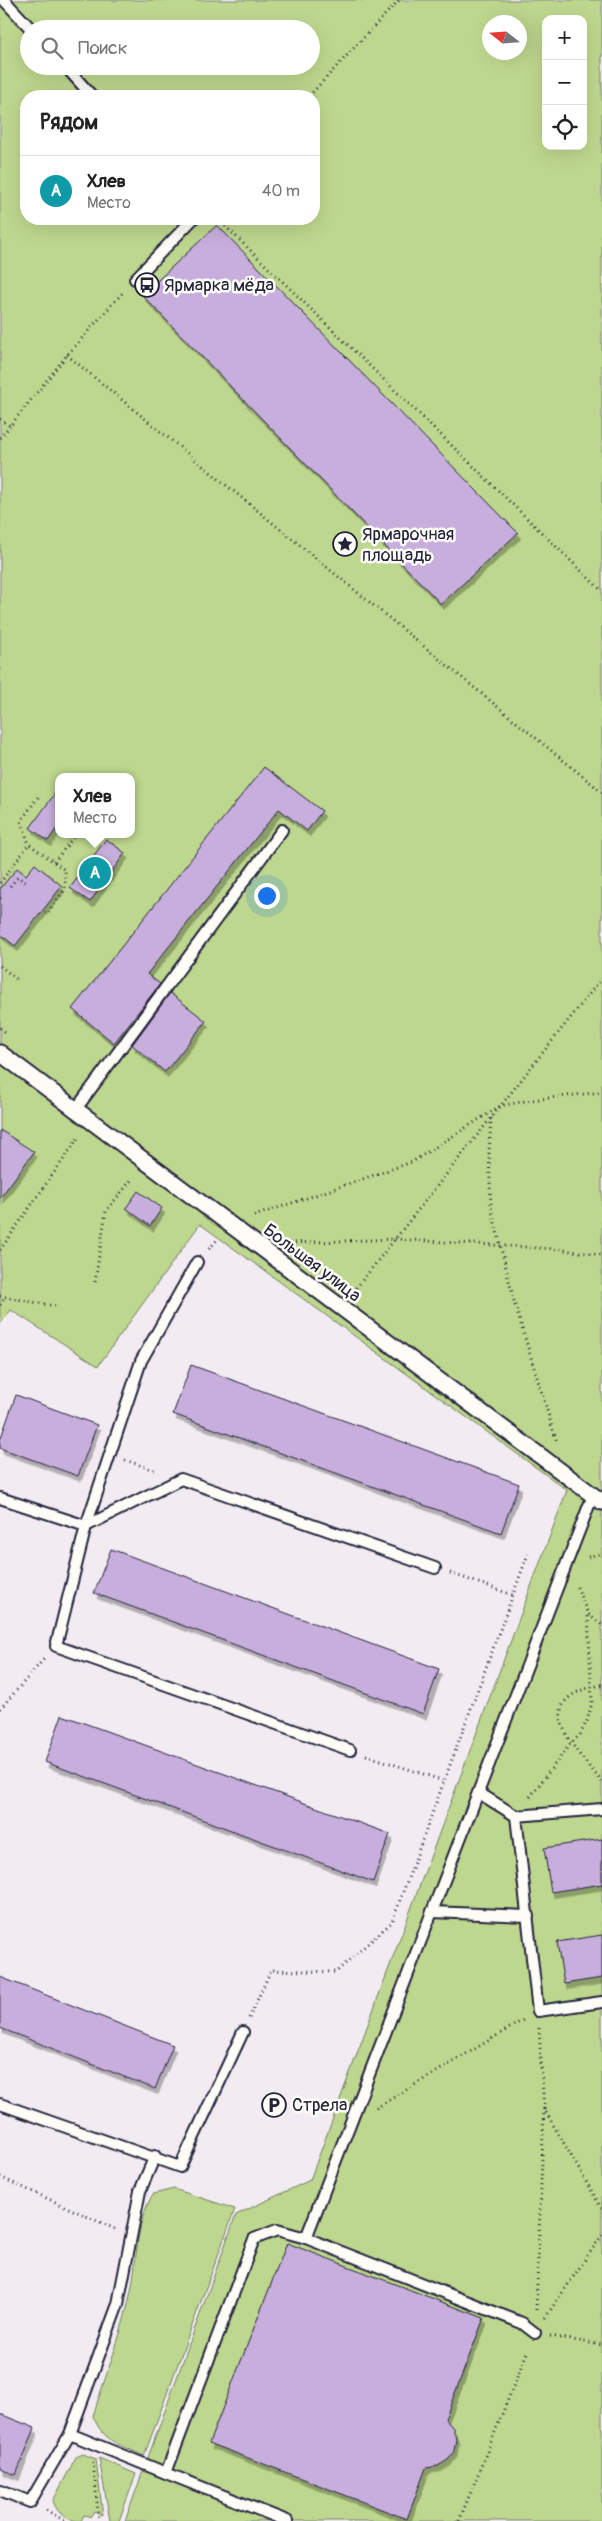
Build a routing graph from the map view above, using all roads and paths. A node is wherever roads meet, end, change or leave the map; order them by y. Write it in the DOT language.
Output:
graph roads {
  1 [pos="4,0"];
  2 [pos="399,0"];
  3 [pos="23,20"];
  4 [pos="73,75"];
  5 [pos="87,90"];
  6 [pos="315,90"];
  7 [pos="187,225"];
  8 [pos="224,225"];
  9 [pos="135,279"];
  10 [pos="67,355"];
  11 [pos="0,419"];
  12 [pos="10,426"];
  13 [pos="0,438"];
  14 [pos="602,591"];
  15 [pos="602,792"];
  16 [pos="38,797"];
  17 [pos="282,830"];
  18 [pos="73,838"];
  19 [pos="29,844"];
  20 [pos="54,862"];
  21 [pos="0,883"];
  22 [pos="27,883"];
  23 [pos="10,886"];
  24 [pos="43,910"];
  25 [pos="0,966"];
  26 [pos="602,978"];
  27 [pos="18,980"];
  28 [pos="0,1053"];
  29 [pos="602,1092"];
  30 [pos="500,1106"];
  31 [pos="76,1110"];
  32 [pos="491,1117"];
  33 [pos="89,1119"];
  34 [pos="146,1162"];
  35 [pos="231,1224"];
  36 [pos="395,1239"];
  37 [pos="257,1246"];
  38 [pos="501,1247"];
  39 [pos="0,1250"];
  40 [pos="602,1255"];
  41 [pos="196,1262"];
  42 [pos="95,1282"];
  43 [pos="0,1296"];
  44 [pos="5,1298"];
  45 [pos="0,1305"];
  46 [pos="55,1306"];
  47 [pos="340,1308"];
  48 [pos="558,1445"];
  49 [pos="110,1455"];
  50 [pos="181,1480"];
  51 [pos="0,1498"];
  52 [pos="597,1499"];
  53 [pos="86,1526"];
  54 [pos="602,1553"];
  55 [pos="528,1554"];
  56 [pos="568,1563"];
  57 [pos="435,1568"];
  58 [pos="513,1595"];
  59 [pos="588,1614"];
  60 [pos="602,1625"];
  61 [pos="56,1646"];
  62 [pos="602,1684"];
  63 [pos="590,1687"];
  64 [pos="0,1709"];
  65 [pos="570,1744"];
  66 [pos="350,1750"];
  67 [pos="444,1781"];
  68 [pos="602,1782"];
  69 [pos="479,1793"];
  70 [pos="602,1809"];
  71 [pos="516,1816"];
  72 [pos="432,1912"];
  73 [pos="528,1916"];
  74 [pos="602,2002"];
  75 [pos="538,2012"];
  76 [pos="243,2032"];
  77 [pos="0,2104"];
  78 [pos="544,2109"];
  79 [pos="349,2124"];
  80 [pos="156,2156"];
  81 [pos="0,2178"];
  82 [pos="602,2209"];
  83 [pos="602,2235"];
  84 [pos="131,2236"];
  85 [pos="306,2238"];
  86 [pos="535,2333"];
  87 [pos="602,2345"];
  88 [pos="70,2434"];
  89 [pos="91,2443"];
  90 [pos="166,2474"];
  91 [pos="0,2490"];
  92 [pos="99,2521"];
  93 [pos="287,2521"];
  94 [pos="459,2521"];
  1 -- 3 [label="lane"];
  2 -- 6 [label="path"];
  4 -- 5 [label="lane"];
  7 -- 9 [label="lane"];
  8 -- 14 [label="path"];
  9 -- 10 [label="path"];
  10 -- 12 [label="path"];
  10 -- 15 [label="path"];
  11 -- 12 [label="path"];
  12 -- 13 [label="path"];
  16 -- 19 [label="path"];
  17 -- 31 [label="lane"];
  18 -- 20 [label="path"];
  19 -- 20 [label="path"];
  19 -- 21 [label="path"];
  20 -- 24 [label="path"];
  22 -- 23 [label="path"];
  25 -- 27 [label="path"];
  26 -- 30 [label="path"];
  28 -- 31 [label="street, Большая улица"];
  29 -- 30 [label="path"];
  30 -- 32 [label="path"];
  30 -- 35 [label="path"];
  31 -- 33 [label="street, Большая улица"];
  32 -- 36 [label="path"];
  32 -- 38 [label="path"];
  33 -- 34 [label="street, Большая улица"];
  33 -- 39 [label="path"];
  34 -- 35 [label="street, Большая улица"];
  34 -- 42 [label="path"];
  35 -- 37 [label="street, Большая улица"];
  35 -- 41 [label="path"];
  36 -- 37 [label="path"];
  36 -- 38 [label="path"];
  36 -- 47 [label="path"];
  37 -- 47 [label="street, Большая улица"];
  38 -- 40 [label="path"];
  38 -- 48 [label="path"];
  41 -- 49 [label="lane"];
  43 -- 44 [label="path"];
  44 -- 45 [label="path"];
  44 -- 46 [label="path"];
  47 -- 52 [label="street, Большая улица"];
  49 -- 50 [label="path"];
  49 -- 53 [label="lane"];
  50 -- 53 [label="lane"];
  50 -- 57 [label="lane"];
  51 -- 53 [label="lane"];
  52 -- 56 [label="lane"];
  53 -- 61 [label="lane"];
  54 -- 56 [label="path"];
  55 -- 58 [label="path"];
  56 -- 59 [label="path"];
  56 -- 69 [label="lane"];
  57 -- 58 [label="path"];
  58 -- 67 [label="path"];
  59 -- 60 [label="path"];
  59 -- 63 [label="path"];
  61 -- 64 [label="path"];
  61 -- 66 [label="lane"];
  62 -- 63 [label="path"];
  63 -- 65 [label="path"];
  63 -- 65 [label="path"];
  65 -- 68 [label="path"];
  65 -- 71 [label="path"];
  66 -- 67 [label="path"];
  67 -- 76 [label="path"];
  69 -- 71 [label="lane"];
  69 -- 72 [label="lane"];
  70 -- 71 [label="lane"];
  71 -- 73 [label="lane"];
  72 -- 73 [label="lane"];
  72 -- 79 [label="lane"];
  73 -- 75 [label="lane"];
  74 -- 75 [label="lane"];
  75 -- 78 [label="path"];
  75 -- 79 [label="path"];
  76 -- 80 [label="lane"];
  77 -- 80 [label="lane"];
  78 -- 82 [label="path"];
  78 -- 86 [label="path"];
  79 -- 85 [label="lane"];
  80 -- 84 [label="lane"];
  81 -- 84 [label="path"];
  83 -- 86 [label="path"];
  84 -- 88 [label="lane"];
  85 -- 86 [label="lane"];
  85 -- 90 [label="lane"];
  86 -- 87 [label="path"];
  86 -- 94 [label="path"];
  88 -- 89 [label="lane"];
  88 -- 91 [label="lane"];
  89 -- 90 [label="lane"];
  89 -- 92 [label="path"];
  90 -- 93 [label="lane"];
}
